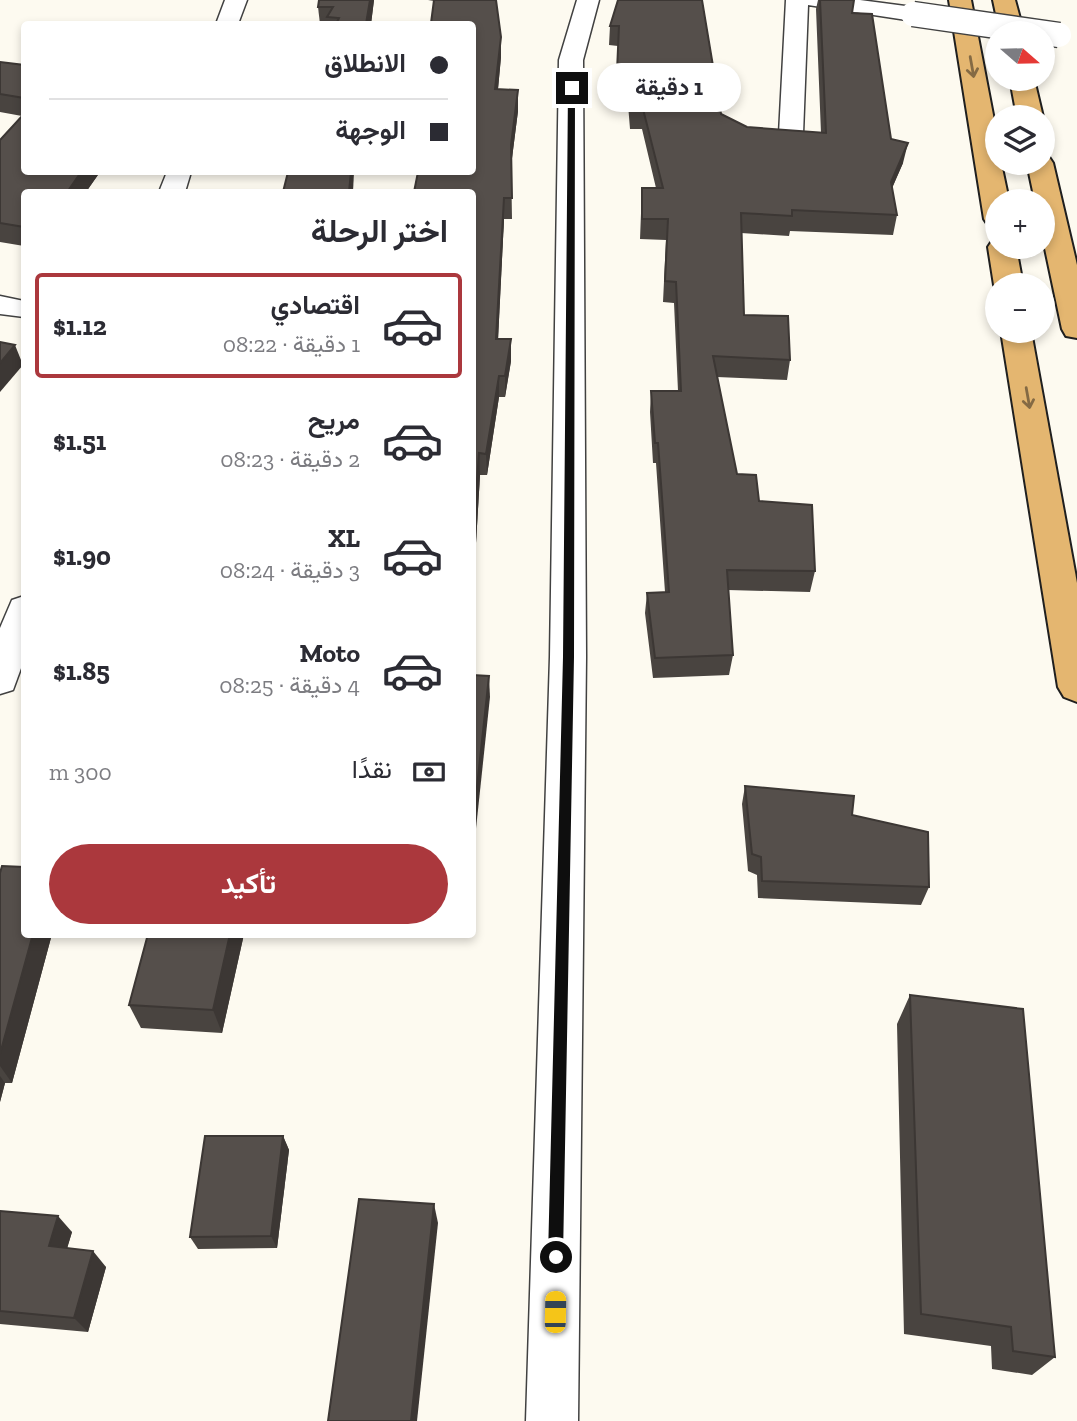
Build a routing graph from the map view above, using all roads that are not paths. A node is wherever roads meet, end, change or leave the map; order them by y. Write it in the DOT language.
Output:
graph roads {
  1 [pos="236,0"];
  2 [pos="589,0"];
  3 [pos="797,0"];
  4 [pos="813,0"];
  5 [pos="960,0"];
  6 [pos="1004,0"];
  7 [pos="228,21"];
  8 [pos="1009,21"];
  9 [pos="1068,36"];
  10 [pos="791,134"];
  11 [pos="1043,175"];
  12 [pos="993,189"];
  13 [pos="0,305"];
  14 [pos="21,308"];
  15 [pos="1077,328"];
  16 [pos="1019,343"];
  17 [pos="21,618"];
  18 [pos="0,680"];
  19 [pos="1077,687"];
  20 [pos="552,1421"];
  1 -- 7 [label="street"];
  2 -- 20 [label="street"];
  3 -- 10 [label="street"];
  4 -- 9 [label="street, bridge"];
  5 -- 12 [label="highway, one-way"];
  6 -- 8 [label="highway"];
  11 -- 15 [label="highway"];
  13 -- 14 [label="street"];
  16 -- 19 [label="highway, one-way"];
  17 -- 18 [label="street"];
}
